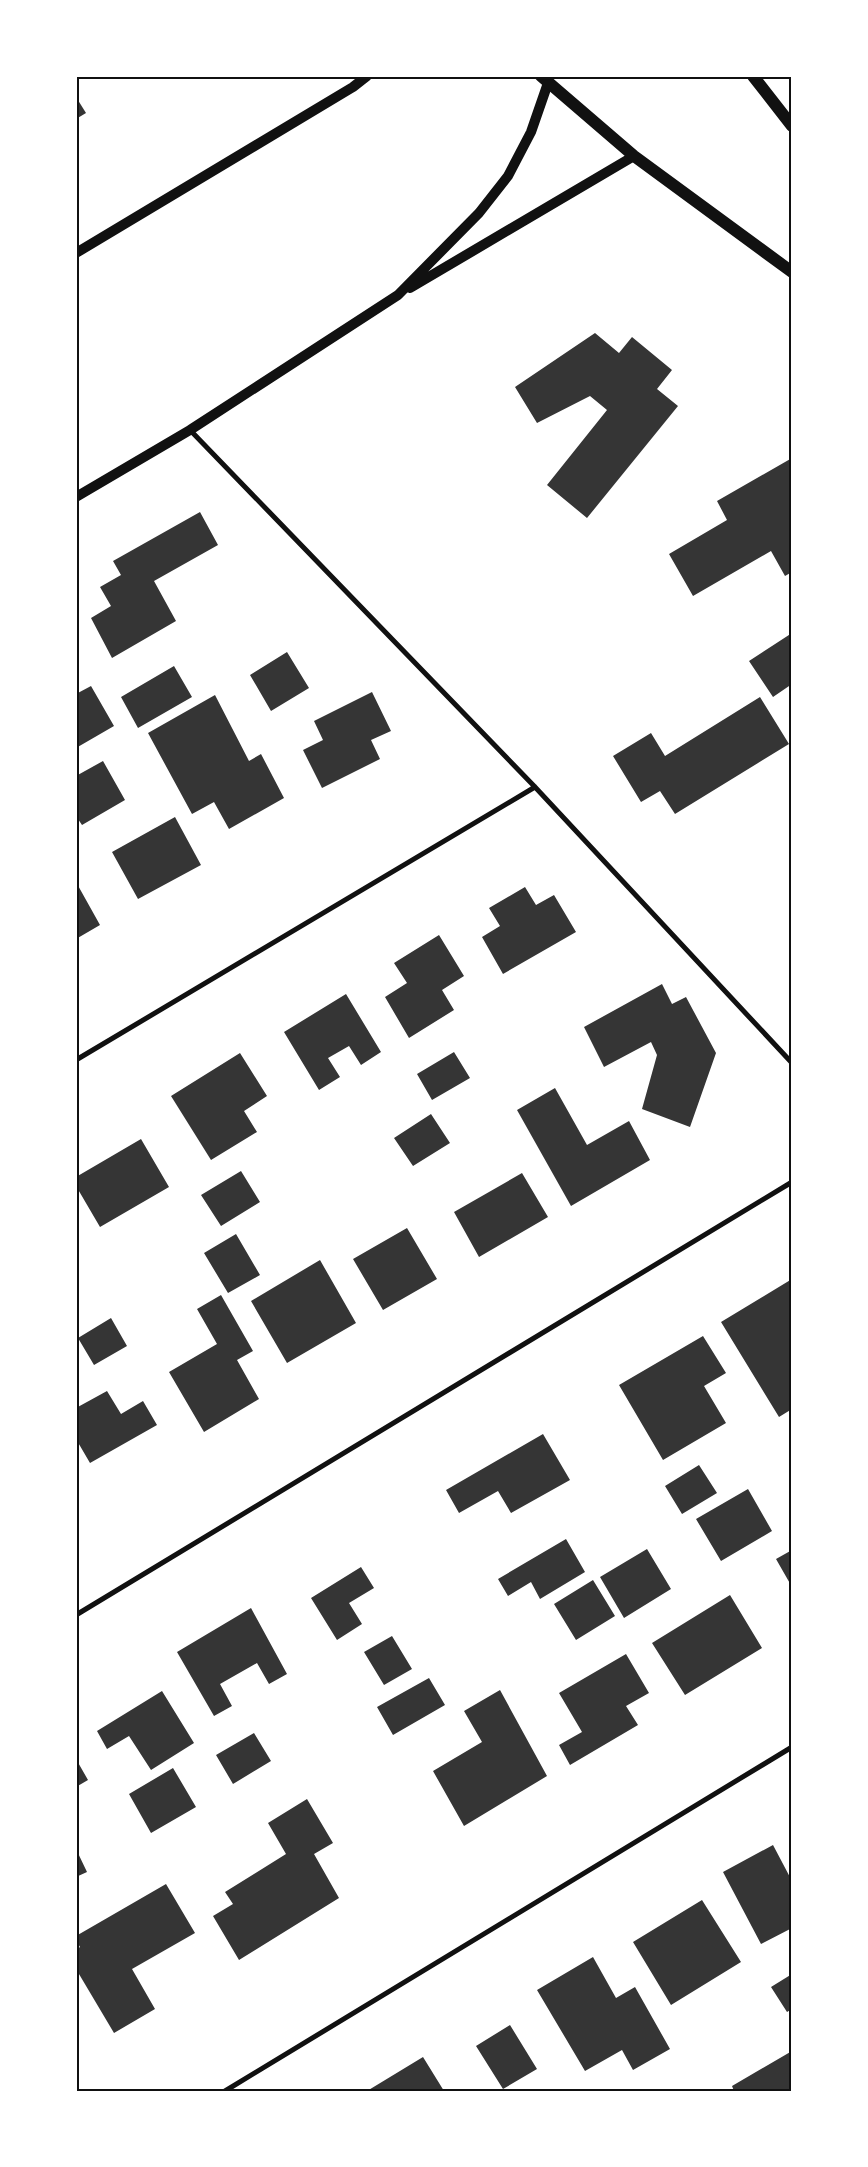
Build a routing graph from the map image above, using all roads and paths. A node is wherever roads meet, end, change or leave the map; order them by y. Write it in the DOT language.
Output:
graph roads {
  1 [pos="367,76"];
  2 [pos="753,76"];
  3 [pos="546,78"];
  4 [pos="792,126"];
  5 [pos="634,156"];
  6 [pos="76,252"];
  7 [pos="792,272"];
  8 [pos="398,295"];
  9 [pos="190,430"];
  10 [pos="76,497"];
  11 [pos="535,787"];
  12 [pos="76,1060"];
  13 [pos="792,1063"];
  14 [pos="792,1182"];
  15 [pos="76,1614"];
  16 [pos="792,1747"];
  17 [pos="225,2091"];
  1 -- 6 [label="main road"];
  2 -- 4 [label="main road"];
  3 -- 5 [label="main road"];
  3 -- 8 [label="main road"];
  5 -- 7 [label="main road"];
  5 -- 8 [label="main road"];
  8 -- 9 [label="main road"];
  9 -- 10 [label="main road"];
  9 -- 11 [label="street"];
  11 -- 12 [label="street"];
  11 -- 13 [label="street"];
  14 -- 15 [label="street"];
  16 -- 17 [label="street"];
}
